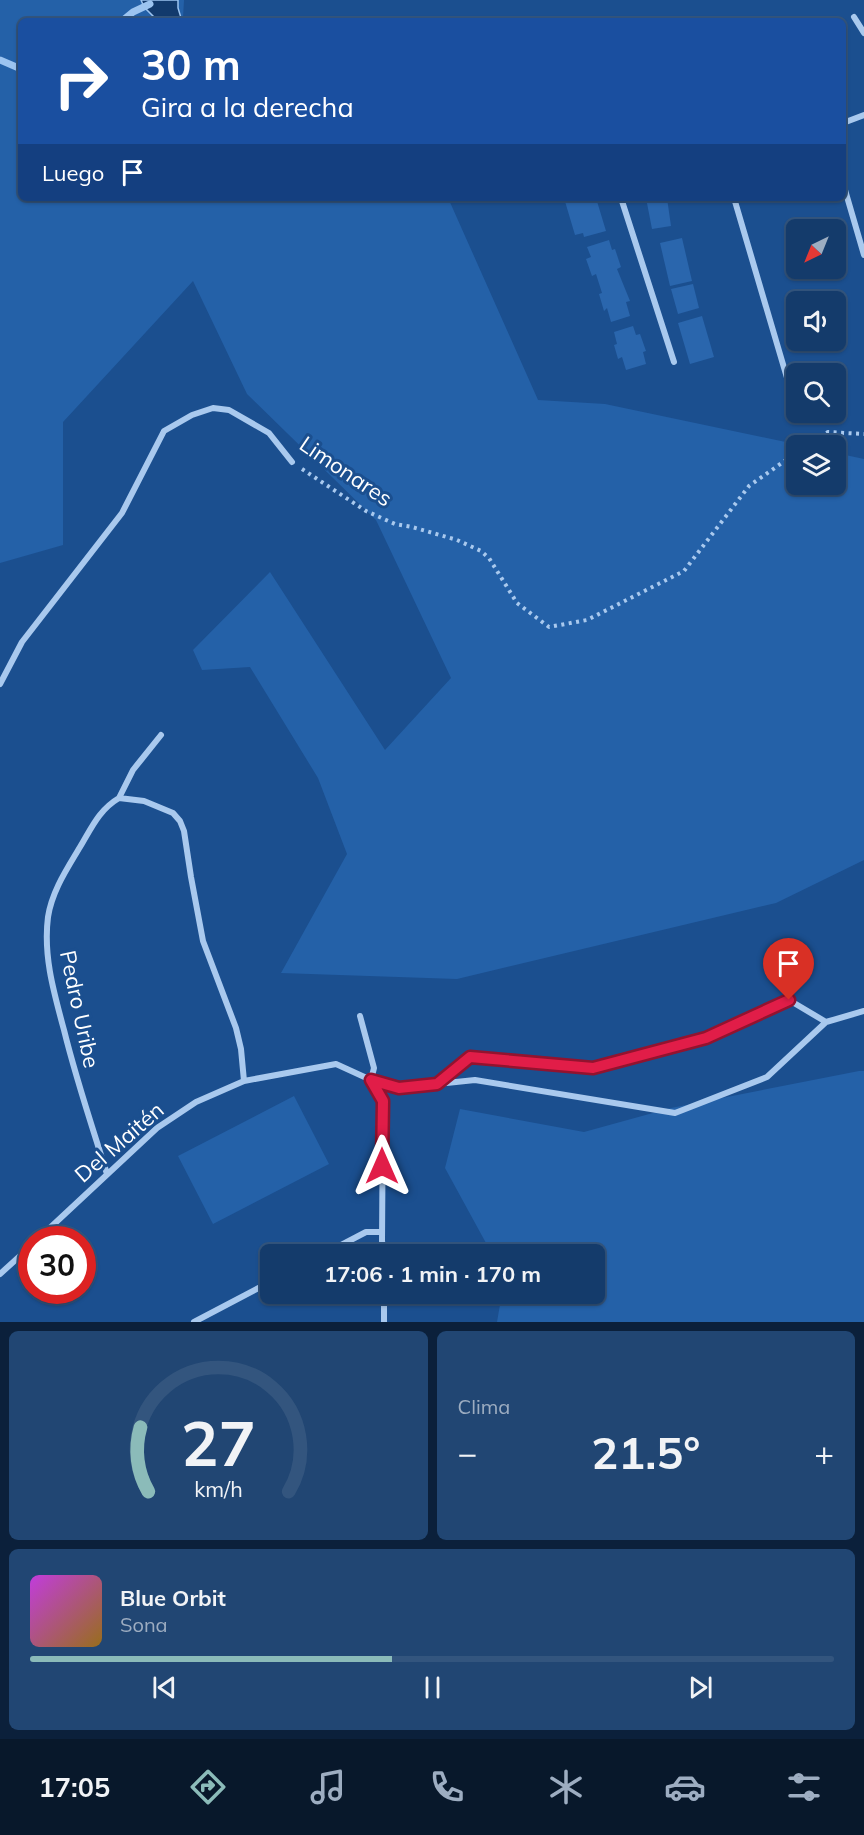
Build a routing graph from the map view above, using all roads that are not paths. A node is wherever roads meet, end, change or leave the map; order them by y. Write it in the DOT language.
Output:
graph roads {
  1 [pos="854,17"];
  2 [pos="864,33"];
  3 [pos="864,115"];
  4 [pos="846,122"];
  5 [pos="846,193"];
  6 [pos="622,201"];
  7 [pos="735,201"];
  8 [pos="864,255"];
  9 [pos="674,362"];
  10 [pos="786,374"];
  11 [pos="292,462"];
  12 [pos="0,684"];
  13 [pos="161,735"];
  14 [pos="119,798"];
  15 [pos="864,1011"];
  16 [pos="360,1016"];
  17 [pos="826,1022"];
  18 [pos="371,1080"];
  19 [pos="244,1081"];
  20 [pos="437,1084"];
  21 [pos="107,1174"];
  22 [pos="52,1226"];
  23 [pos="382,1232"];
  24 [pos="343,1244"];
  25 [pos="383,1244"];
  26 [pos="18,1258"];
  27 [pos="0,1274"];
  28 [pos="260,1287"];
  29 [pos="384,1304"];
  30 [pos="194,1322"];
  31 [pos="384,1322"];
  1 -- 2 [label="street"];
  3 -- 4 [label="street"];
  5 -- 8 [label="street"];
  6 -- 9 [label="street"];
  7 -- 10 [label="street"];
  11 -- 12 [label="street, Limonares"];
  13 -- 14 [label="street, Pedro Uribe"];
  14 -- 19 [label="street"];
  14 -- 21 [label="street, Pedro Uribe"];
  15 -- 17 [label="street"];
  16 -- 18 [label="street"];
  17 -- 20 [label="street"];
  17 -- 20 [label="street, Del Maitén"];
  18 -- 19 [label="street, Del Maitén"];
  18 -- 20 [label="street, Del Maitén"];
  18 -- 23 [label="street"];
  19 -- 21 [label="street, Del Maitén"];
  21 -- 22 [label="street, Del Maitén"];
  23 -- 24 [label="street"];
  23 -- 25 [label="street"];
  26 -- 27 [label="street"];
  28 -- 30 [label="street"];
  29 -- 31 [label="street"];
}
